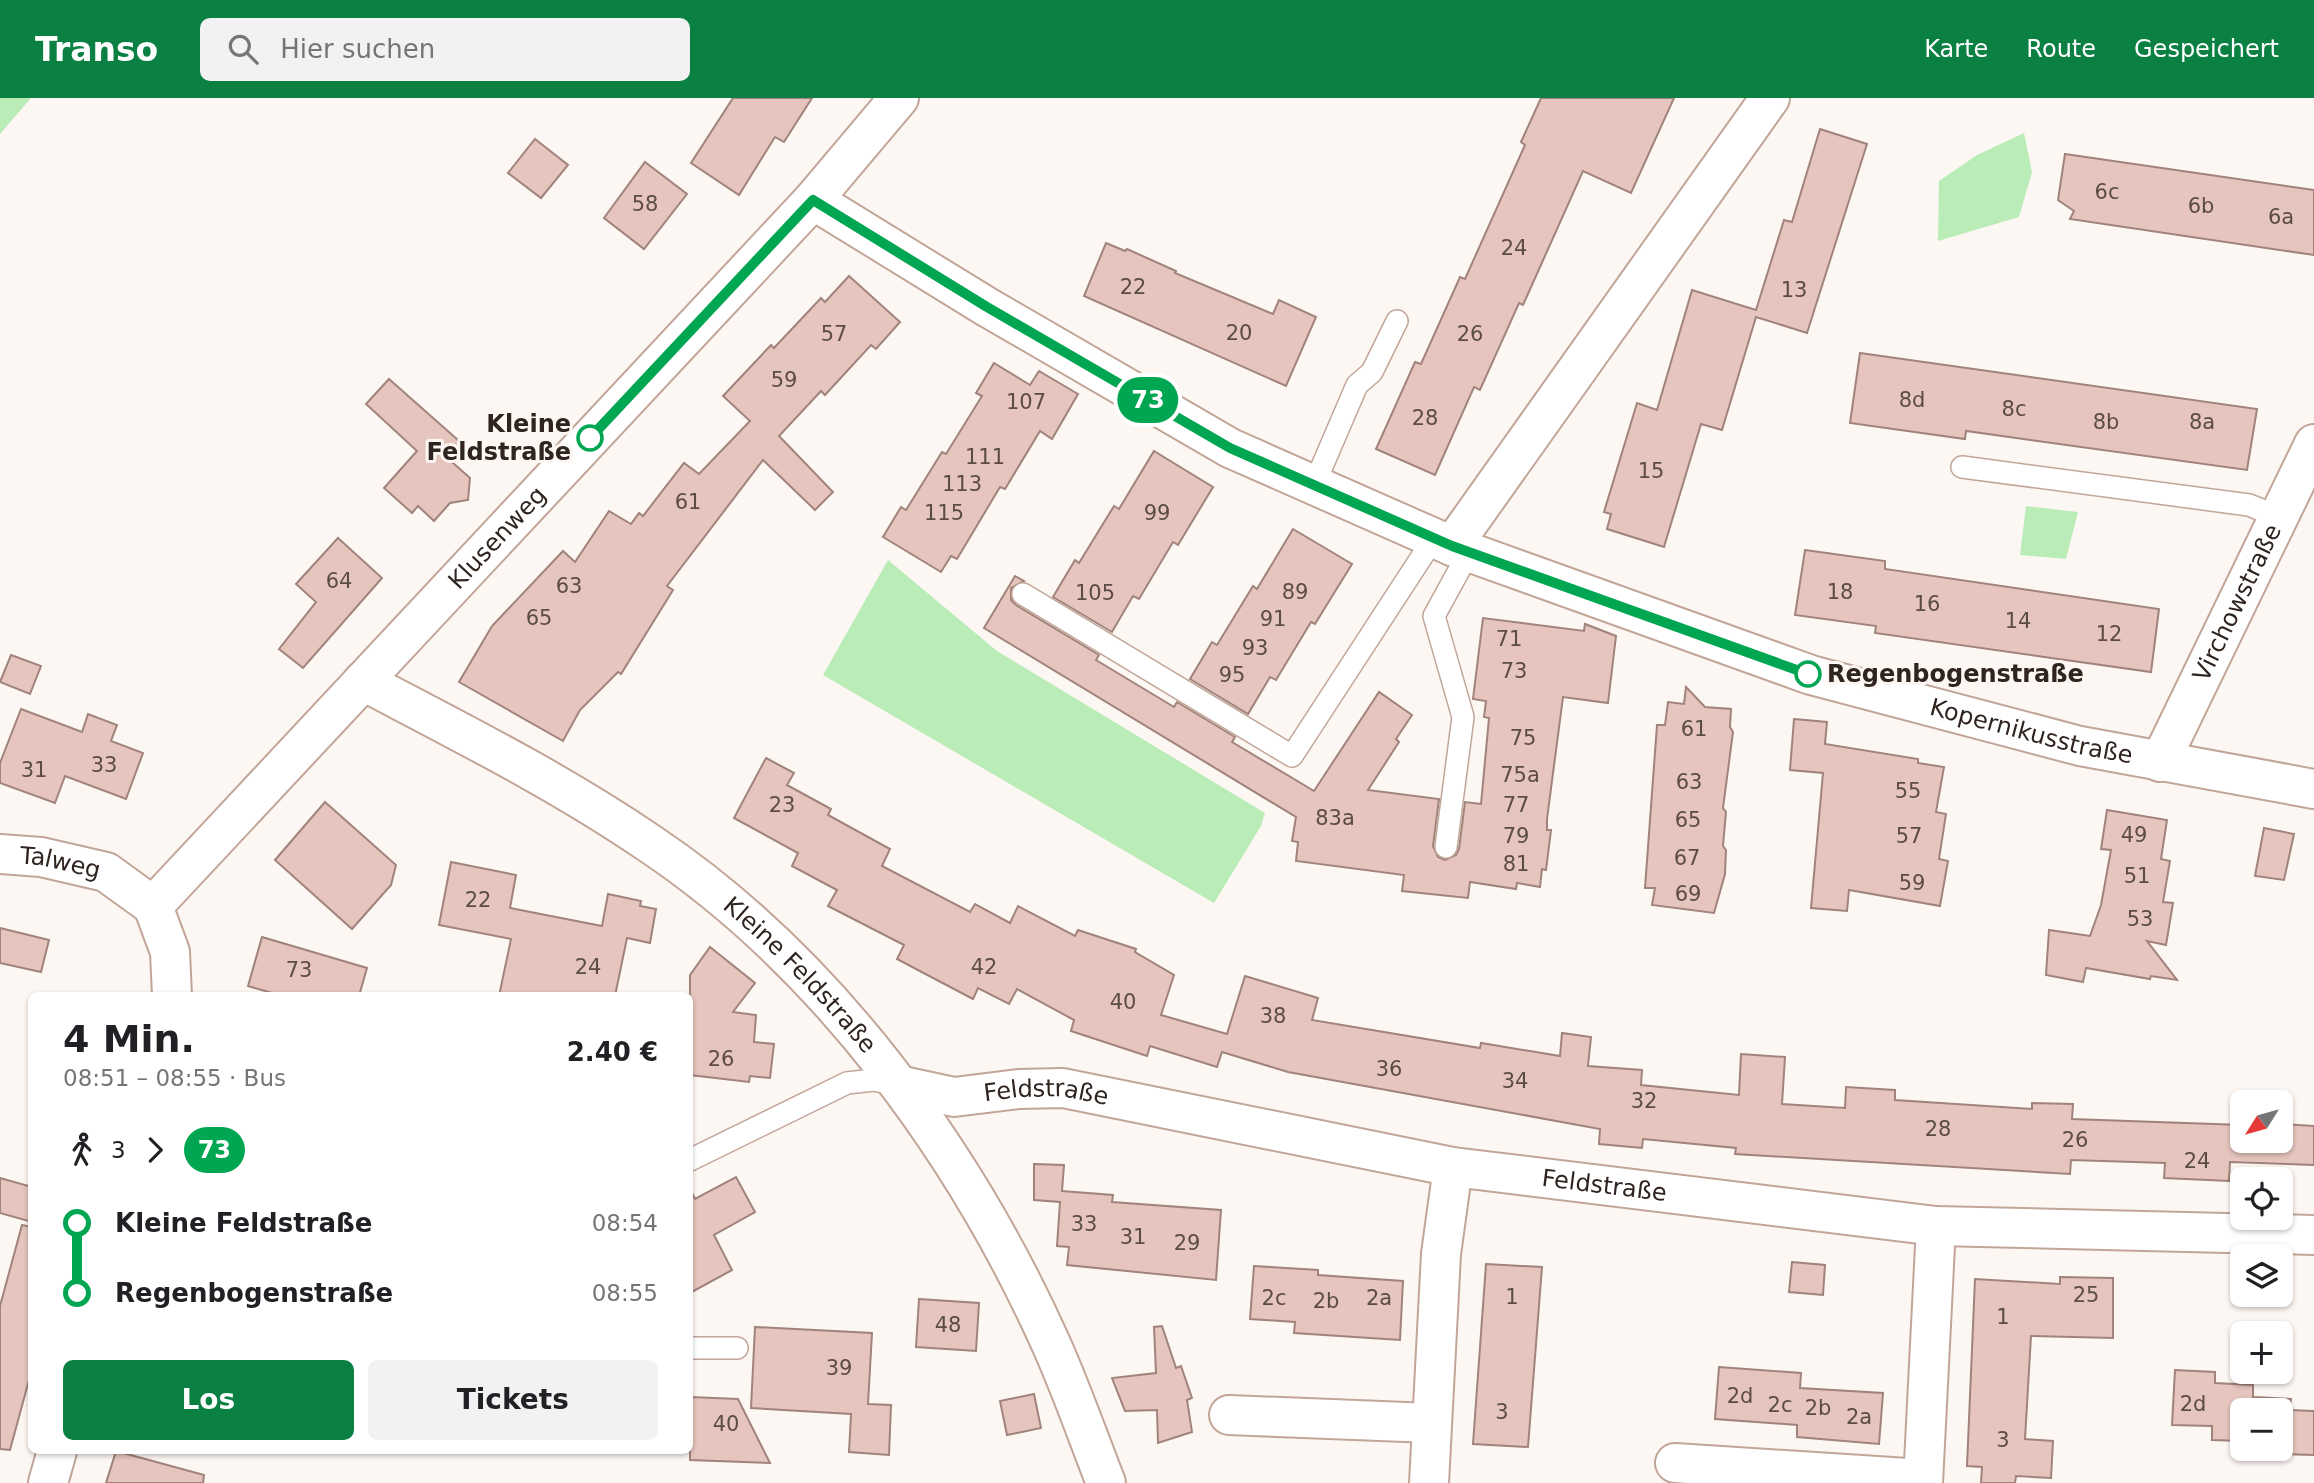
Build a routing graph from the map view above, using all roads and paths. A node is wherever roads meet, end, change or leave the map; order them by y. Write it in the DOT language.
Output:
graph roads {
  1 [pos="899,98"];
  2 [pos="1770,98"];
  3 [pos="813,200"];
  4 [pos="1397,321"];
  5 [pos="2314,444"];
  6 [pos="1962,467"];
  7 [pos="1314,485"];
  8 [pos="2279,517"];
  9 [pos="1451,545"];
  10 [pos="1023,594"];
  11 [pos="364,680"];
  12 [pos="2160,762"];
  13 [pos="2314,789"];
  14 [pos="1446,847"];
  15 [pos="0,854"];
  16 [pos="153,906"];
  17 [pos="172,992"];
  18 [pos="903,1086"];
  19 [pos="693,1159"];
  20 [pos="1452,1167"];
  21 [pos="1936,1226"];
  22 [pos="2314,1235"];
  23 [pos="693,1348"];
  24 [pos="737,1348"];
  25 [pos="1229,1415"];
  26 [pos="1431,1423"];
  27 [pos="56,1454"];
  28 [pos="1675,1463"];
  29 [pos="1923,1481"];
  30 [pos="48,1483"];
  31 [pos="1106,1483"];
  32 [pos="1429,1483"];
  1 -- 3 [label="street, Klusenweg"];
  2 -- 9 [label="street"];
  3 -- 7 [label="street, Kopernikusstraße"];
  3 -- 11 [label="street, Klusenweg"];
  4 -- 7 [label="lane"];
  5 -- 8 [label="street, Virchowstraße"];
  6 -- 8 [label="lane"];
  7 -- 9 [label="street, Kopernikusstraße"];
  8 -- 12 [label="street, Virchowstraße"];
  9 -- 10 [label="lane"];
  9 -- 12 [label="street, Kopernikusstraße"];
  9 -- 14 [label="lane"];
  11 -- 16 [label="street, Klusenweg"];
  11 -- 18 [label="street, Kleine Feldstraße"];
  12 -- 13 [label="street, Kopernikusstraße"];
  15 -- 16 [label="street, Talweg"];
  16 -- 17 [label="street"];
  18 -- 19 [label="lane, Kleine Feldstraße"];
  18 -- 20 [label="street, Feldstraße"];
  18 -- 31 [label="street, Kleine Feldstraße"];
  20 -- 21 [label="street, Feldstraße"];
  20 -- 26 [label="street"];
  21 -- 22 [label="street, Feldstraße"];
  21 -- 29 [label="street"];
  23 -- 24 [label="lane"];
  25 -- 26 [label="street"];
  26 -- 32 [label="street"];
  27 -- 30 [label="street"];
  28 -- 29 [label="street"];
}
